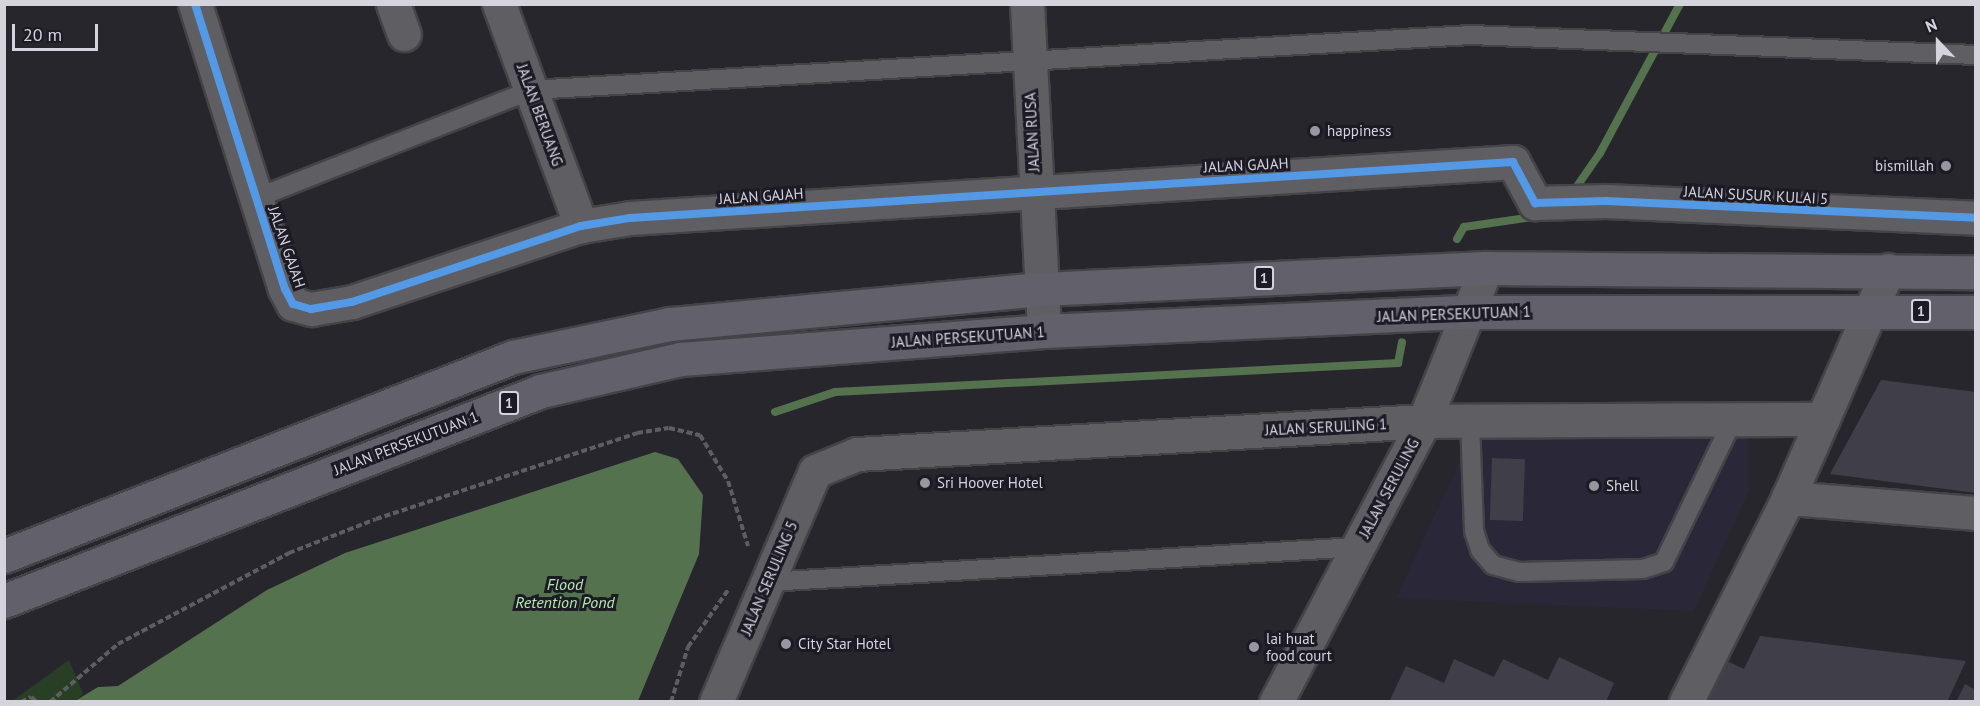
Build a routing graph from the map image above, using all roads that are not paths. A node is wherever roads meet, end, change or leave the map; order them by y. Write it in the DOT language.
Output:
graph roads {
  1 [pos="195,4"];
  2 [pos="499,4"];
  3 [pos="1027,4"];
  4 [pos="1976,55"];
  5 [pos="1029,61"];
  6 [pos="531,90"];
  7 [pos="1035,191"];
  8 [pos="256,198"];
  9 [pos="1535,203"];
  10 [pos="1976,218"];
  11 [pos="581,226"];
  12 [pos="1486,268"];
  13 [pos="1888,270"];
  14 [pos="1976,272"];
  15 [pos="1042,289"];
  16 [pos="1867,309"];
  17 [pos="1467,312"];
  18 [pos="1976,312"];
  19 [pos="1044,331"];
  20 [pos="1823,419"];
  21 [pos="1733,420"];
  22 [pos="1424,421"];
  23 [pos="1470,421"];
  24 [pos="830,461"];
  25 [pos="1788,498"];
  26 [pos="1976,513"];
  27 [pos="1357,547"];
  28 [pos="4,556"];
  29 [pos="767,582"];
  30 [pos="4,601"];
  31 [pos="716,702"];
  32 [pos="1276,702"];
  33 [pos="1686,702"];
  1 -- 8 [label="street, JALAN GAJAH"];
  2 -- 6 [label="street, JALAN BERUANG"];
  3 -- 5 [label="street, JALAN RUSA"];
  4 -- 5 [label="lane"];
  5 -- 6 [label="lane"];
  5 -- 7 [label="street, JALAN RUSA"];
  6 -- 8 [label="lane"];
  6 -- 11 [label="street, JALAN BERUANG"];
  7 -- 9 [label="street, JALAN GAJAH"];
  7 -- 11 [label="street, JALAN GAJAH"];
  7 -- 15 [label="street, JALAN RUSA"];
  8 -- 11 [label="street, JALAN GAJAH"];
  9 -- 10 [label="street, JALAN SUSUR KULAI 5"];
  12 -- 13 [label="highway, 1"];
  12 -- 15 [label="highway, 1"];
  12 -- 17 [label="street, JALAN SERULING"];
  13 -- 14 [label="highway, 1"];
  13 -- 16 [label="street"];
  15 -- 19 [label="street, JALAN RUSA"];
  15 -- 28 [label="highway, 1"];
  16 -- 17 [label="highway, JALAN PERSEKUTUAN 1 / 1"];
  16 -- 18 [label="highway, JALAN PERSEKUTUAN 1 / 1"];
  16 -- 20 [label="street"];
  17 -- 19 [label="highway, JALAN PERSEKUTUAN 1 / 1"];
  17 -- 22 [label="street, JALAN SERULING"];
  19 -- 30 [label="highway, JALAN PERSEKUTUAN 1 / 1"];
  20 -- 21 [label="street, JALAN SERULING 1"];
  20 -- 25 [label="street"];
  21 -- 23 [label="street, JALAN SERULING 1"];
  21 -- 23 [label="lane"];
  22 -- 23 [label="street, JALAN SERULING 1"];
  22 -- 24 [label="street, JALAN SERULING 1"];
  22 -- 27 [label="street, JALAN SERULING"];
  24 -- 29 [label="street, JALAN SERULING 5"];
  25 -- 26 [label="street"];
  25 -- 33 [label="street"];
  27 -- 29 [label="lane"];
  27 -- 32 [label="street, JALAN SERULING"];
  29 -- 31 [label="street, JALAN SERULING 5"];
}
